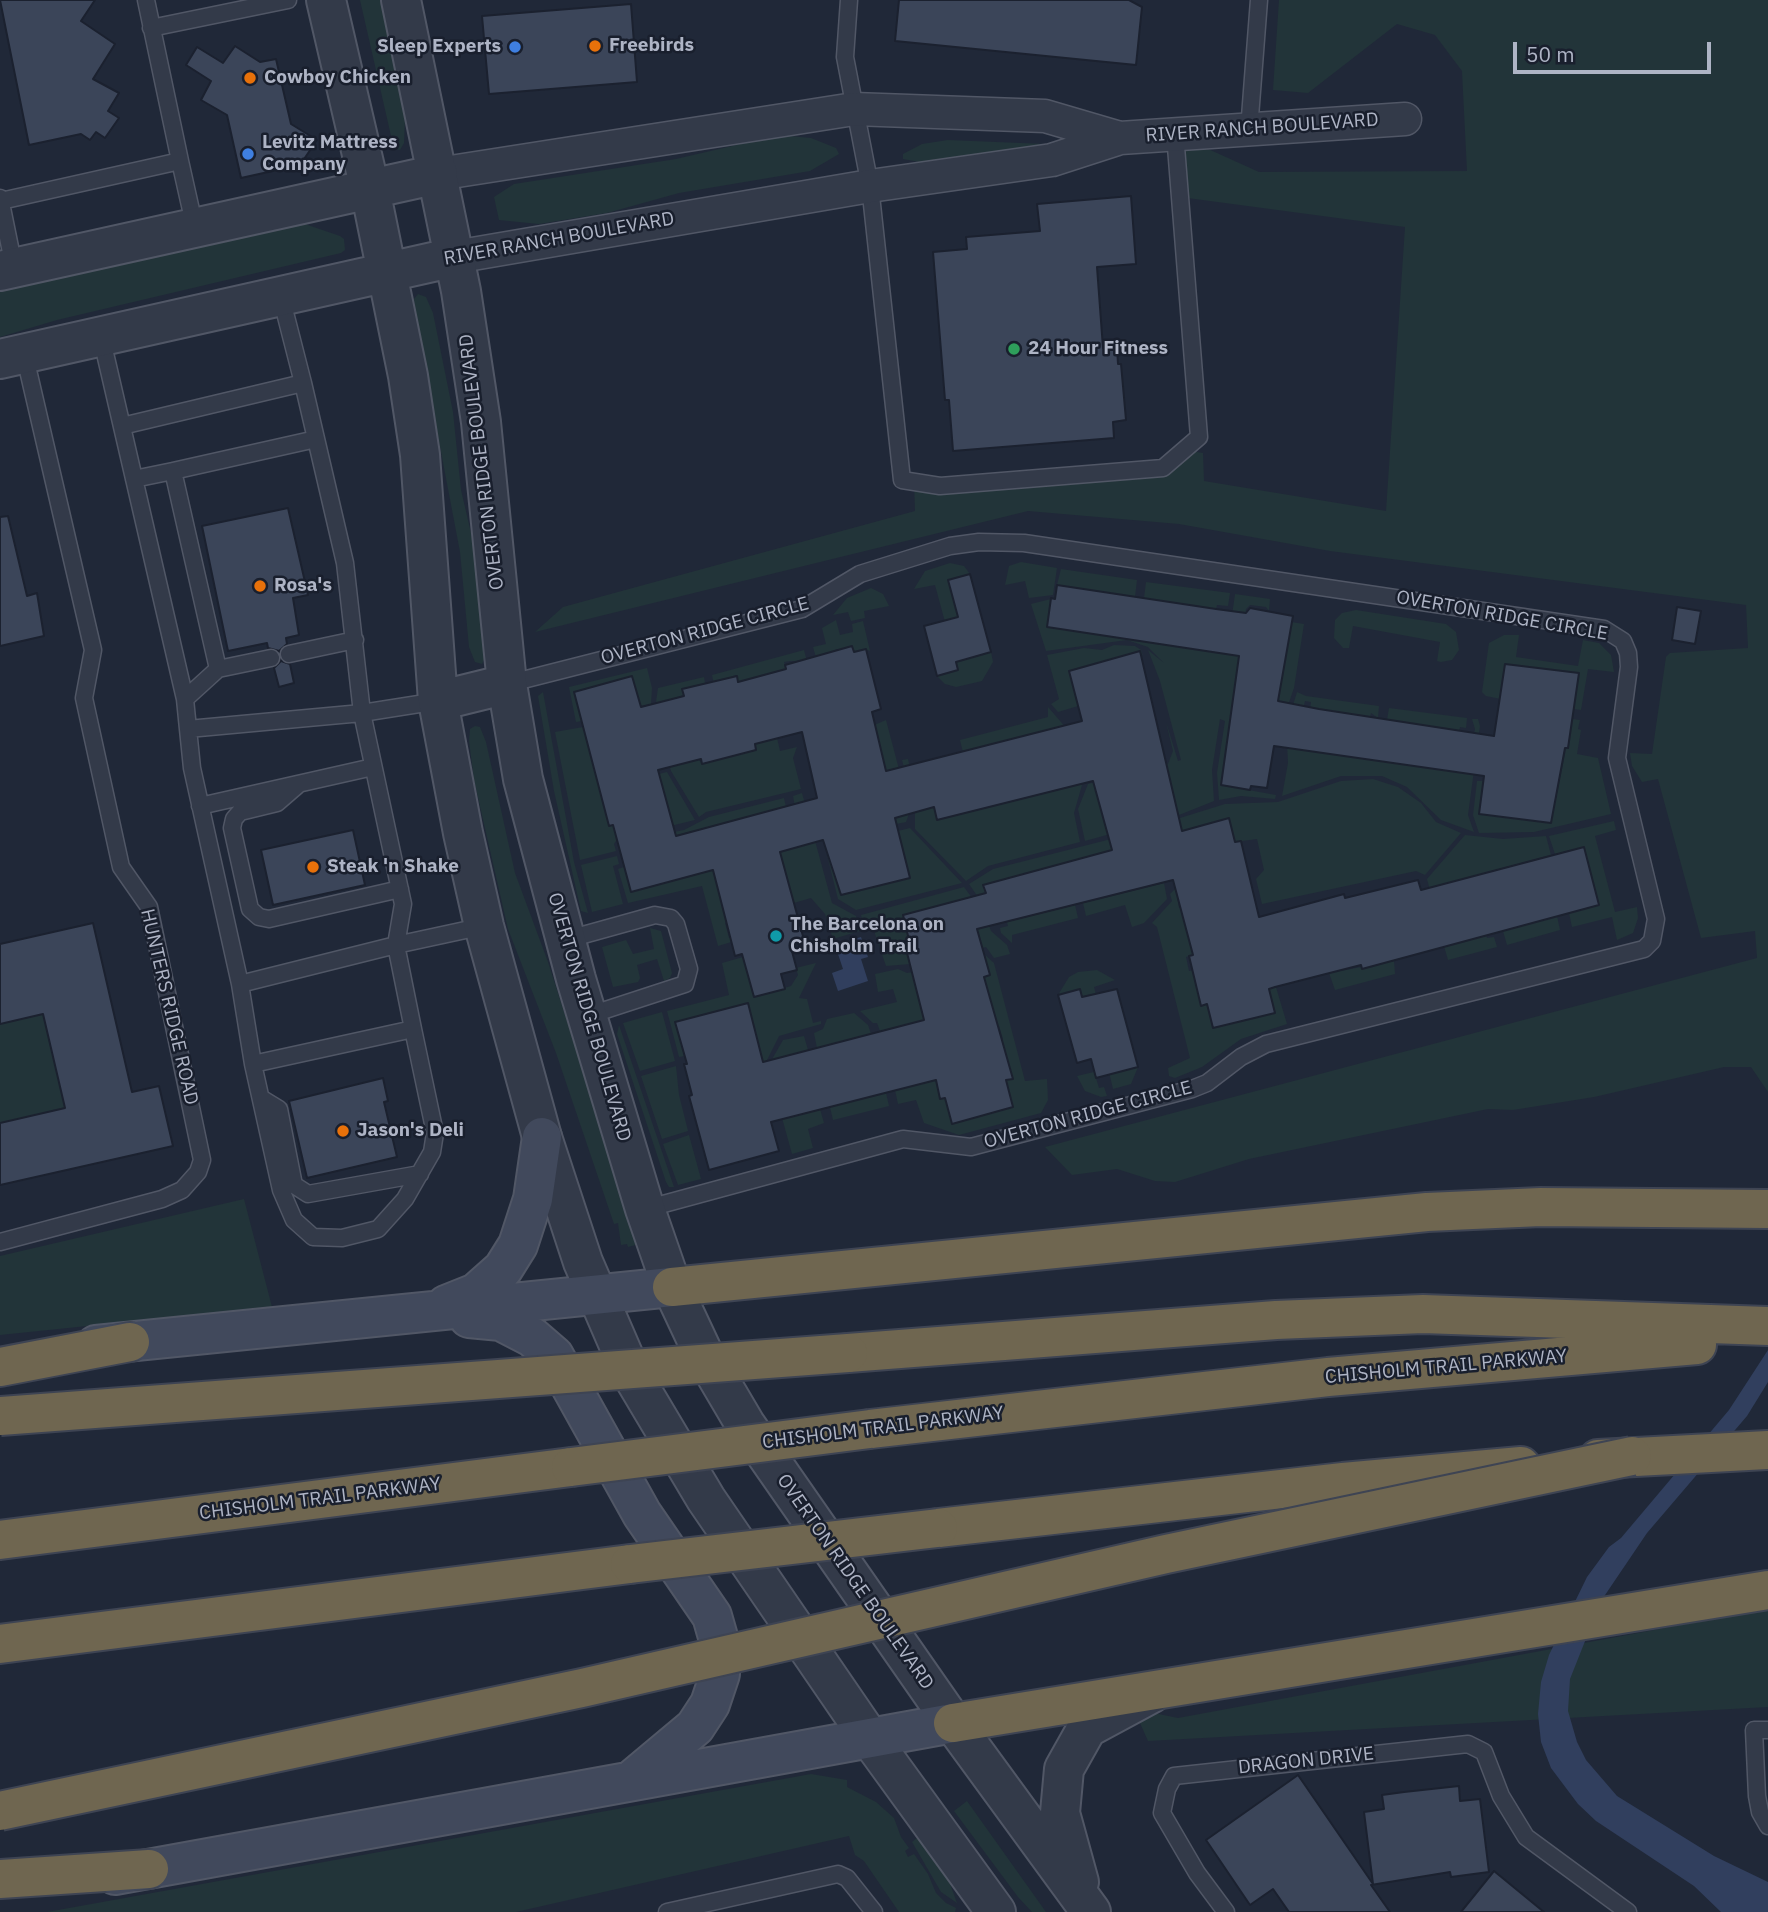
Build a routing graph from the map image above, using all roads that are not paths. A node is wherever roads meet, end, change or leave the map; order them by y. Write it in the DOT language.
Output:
graph roads {
  1 [pos="146,0"];
  2 [pos="326,0"];
  3 [pos="401,0"];
  4 [pos="849,0"];
  5 [pos="1259,0"];
  6 [pos="280,1"];
  7 [pos="151,28"];
  8 [pos="854,109"];
  9 [pos="1405,119"];
  10 [pos="1249,130"];
  11 [pos="1175,134"];
  12 [pos="1120,138"];
  13 [pos="180,161"];
  14 [pos="438,174"];
  15 [pos="870,186"];
  16 [pos="370,189"];
  17 [pos="0,200"];
  18 [pos="195,228"];
  19 [pos="455,257"];
  20 [pos="7,269"];
  21 [pos="388,269"];
  22 [pos="280,294"];
  23 [pos="101,336"];
  24 [pos="12,356"];
  25 [pos="303,383"];
  26 [pos="122,426"];
  27 [pos="316,439"];
  28 [pos="173,471"];
  29 [pos="134,478"];
  30 [pos="355,640"];
  31 [pos="289,654"];
  32 [pos="271,658"];
  33 [pos="218,669"];
  34 [pos="507,684"];
  35 [pos="185,699"];
  36 [pos="438,701"];
  37 [pos="362,713"];
  38 [pos="188,729"];
  39 [pos="373,768"];
  40 [pos="299,784"];
  41 [pos="201,806"];
  42 [pos="400,889"];
  43 [pos="484,926"];
  44 [pos="565,940"];
  45 [pos="396,945"];
  46 [pos="240,984"];
  47 [pos="587,1016"];
  48 [pos="413,1029"];
  49 [pos="253,1064"];
  50 [pos="261,1098"];
  51 [pos="542,1137"];
  52 [pos="420,1174"];
  53 [pos="645,1209"];
  54 [pos="1768,1209"];
  55 [pos="0,1242"];
  56 [pos="672,1287"];
  57 [pos="596,1296"];
  58 [pos="424,1313"];
  59 [pos="1768,1326"];
  60 [pos="130,1342"];
  61 [pos="1768,1342"];
  62 [pos="0,1354"];
  63 [pos="0,1367"];
  64 [pos="0,1416"];
  65 [pos="1768,1450"];
  66 [pos="1632,1456"];
  67 [pos="0,1540"];
  68 [pos="1768,1590"];
  69 [pos="0,1644"];
  70 [pos="1163,1687"];
  71 [pos="953,1723"];
  72 [pos="1768,1730"];
  73 [pos="869,1737"];
  74 [pos="633,1779"];
  75 [pos="0,1811"];
  76 [pos="1768,1826"];
  77 [pos="149,1869"];
  78 [pos="0,1879"];
  79 [pos="0,1895"];
  80 [pos="1088,1908"];
  81 [pos="667,1912"];
  82 [pos="874,1912"];
  83 [pos="996,1912"];
  84 [pos="1226,1912"];
  85 [pos="1628,1912"];
  1 -- 7 [label="lane"];
  2 -- 16 [label="street"];
  3 -- 14 [label="street, OVERTON RIDGE BOULEVARD"];
  4 -- 8 [label="lane"];
  5 -- 10 [label="lane"];
  6 -- 7 [label="lane"];
  7 -- 13 [label="lane"];
  8 -- 12 [label="street, RIVER RANCH BOULEVARD"];
  8 -- 14 [label="street, RIVER RANCH BOULEVARD"];
  8 -- 15 [label="lane"];
  9 -- 10 [label="street, RIVER RANCH BOULEVARD"];
  10 -- 11 [label="street, RIVER RANCH BOULEVARD"];
  11 -- 12 [label="street, RIVER RANCH BOULEVARD"];
  11 -- 15 [label="lane"];
  12 -- 15 [label="street, RIVER RANCH BOULEVARD"];
  13 -- 17 [label="lane"];
  13 -- 18 [label="lane"];
  14 -- 16 [label="street, RIVER RANCH BOULEVARD"];
  14 -- 19 [label="street, OVERTON RIDGE BOULEVARD"];
  15 -- 19 [label="street, RIVER RANCH BOULEVARD"];
  16 -- 18 [label="street, RIVER RANCH BOULEVARD"];
  16 -- 21 [label="street"];
  17 -- 20 [label="lane"];
  18 -- 20 [label="street, RIVER RANCH BOULEVARD"];
  19 -- 21 [label="street, RIVER RANCH BOULEVARD"];
  19 -- 34 [label="street, OVERTON RIDGE BOULEVARD"];
  21 -- 22 [label="street, RIVER RANCH BOULEVARD"];
  21 -- 36 [label="street"];
  22 -- 23 [label="street, RIVER RANCH BOULEVARD"];
  22 -- 25 [label="lane"];
  23 -- 24 [label="street, RIVER RANCH BOULEVARD"];
  23 -- 26 [label="lane"];
  24 -- 55 [label="lane, HUNTERS RIDGE ROAD"];
  25 -- 26 [label="lane"];
  25 -- 27 [label="lane"];
  26 -- 29 [label="lane"];
  27 -- 28 [label="lane"];
  27 -- 30 [label="lane"];
  28 -- 29 [label="lane"];
  28 -- 33 [label="lane"];
  29 -- 35 [label="lane"];
  30 -- 31 [label="lane"];
  30 -- 37 [label="lane"];
  32 -- 33 [label="lane"];
  33 -- 35 [label="lane"];
  34 -- 36 [label="street"];
  34 -- 44 [label="street, OVERTON RIDGE BOULEVARD"];
  34 -- 53 [label="lane, OVERTON RIDGE CIRCLE"];
  35 -- 38 [label="lane"];
  36 -- 37 [label="lane"];
  36 -- 43 [label="street"];
  37 -- 38 [label="lane"];
  37 -- 39 [label="lane"];
  38 -- 41 [label="lane"];
  39 -- 40 [label="lane"];
  39 -- 42 [label="lane"];
  40 -- 41 [label="lane"];
  40 -- 42 [label="lane"];
  41 -- 46 [label="lane"];
  42 -- 45 [label="lane"];
  43 -- 45 [label="lane"];
  43 -- 51 [label="street"];
  44 -- 47 [label="street, OVERTON RIDGE BOULEVARD"];
  44 -- 47 [label="lane"];
  45 -- 46 [label="lane"];
  45 -- 48 [label="lane"];
  46 -- 49 [label="lane"];
  47 -- 53 [label="street, OVERTON RIDGE BOULEVARD"];
  48 -- 49 [label="lane"];
  48 -- 52 [label="lane"];
  49 -- 50 [label="lane"];
  50 -- 52 [label="lane"];
  50 -- 52 [label="lane"];
  51 -- 57 [label="street"];
  51 -- 58 [label="main road"];
  53 -- 56 [label="street, OVERTON RIDGE BOULEVARD"];
  54 -- 56 [label="highway"];
  56 -- 57 [label="main road"];
  56 -- 71 [label="street, OVERTON RIDGE BOULEVARD"];
  57 -- 58 [label="main road"];
  57 -- 73 [label="street"];
  58 -- 60 [label="main road"];
  58 -- 74 [label="main road"];
  59 -- 64 [label="highway, bridge"];
  60 -- 62 [label="main road"];
  60 -- 63 [label="highway"];
  61 -- 67 [label="highway, CHISHOLM TRAIL PARKWAY, bridge"];
  65 -- 66 [label="highway"];
  66 -- 69 [label="highway, bridge"];
  66 -- 75 [label="highway, bridge"];
  68 -- 70 [label="highway"];
  70 -- 71 [label="highway"];
  70 -- 80 [label="street"];
  71 -- 73 [label="main road"];
  71 -- 80 [label="street, OVERTON RIDGE BOULEVARD"];
  72 -- 76 [label="lane"];
  73 -- 74 [label="main road"];
  73 -- 83 [label="street"];
  74 -- 77 [label="main road"];
  77 -- 78 [label="highway"];
  77 -- 79 [label="main road"];
  81 -- 82 [label="lane"];
  84 -- 85 [label="lane, DRAGON DRIVE"];
}
